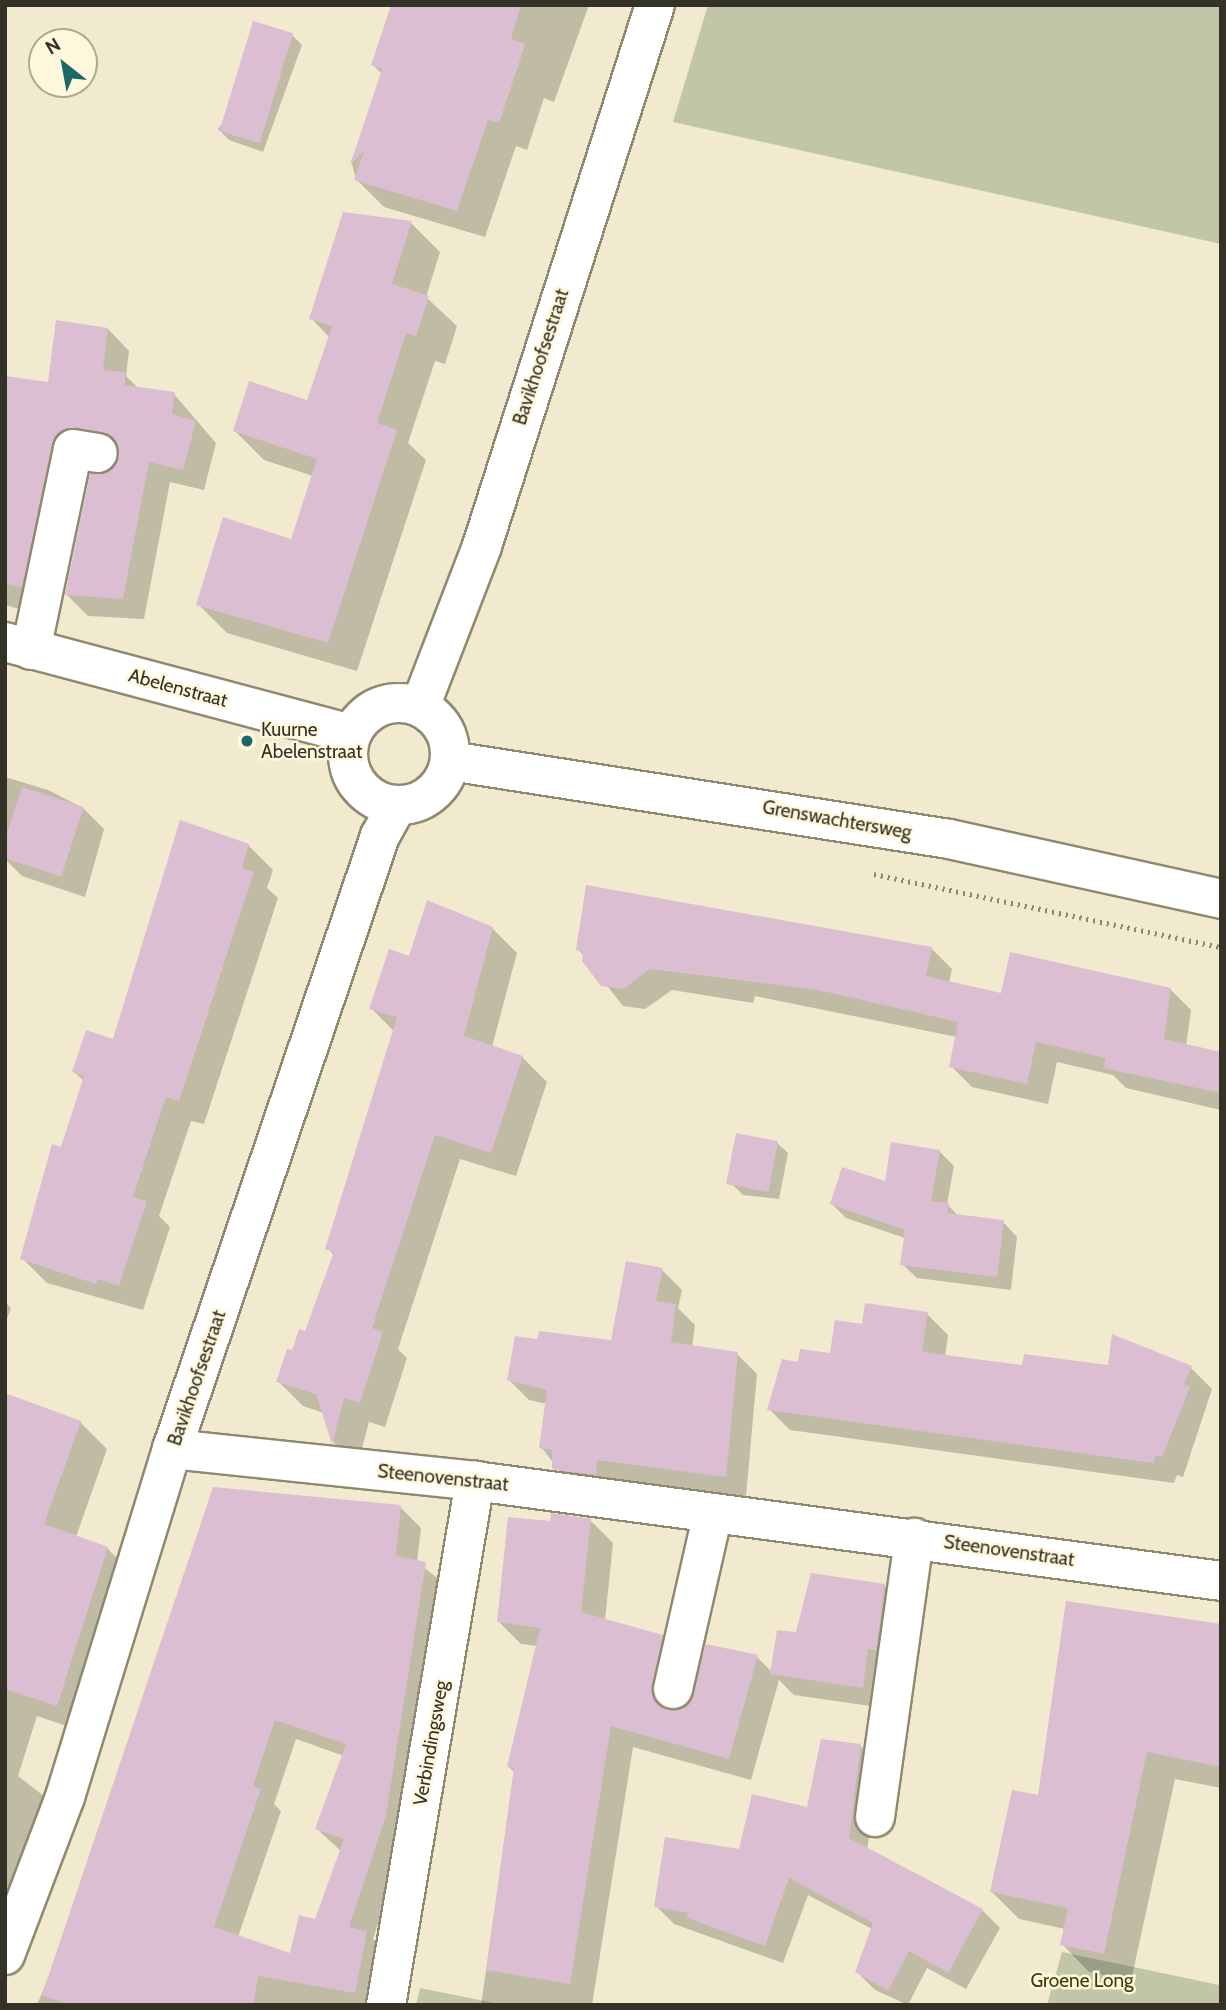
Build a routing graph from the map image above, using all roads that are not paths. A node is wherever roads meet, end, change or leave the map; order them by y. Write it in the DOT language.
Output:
graph roads {
  1 [pos="655,5"];
  2 [pos="98,453"];
  3 [pos="18,646"];
  4 [pos="420,707"];
  5 [pos="351,734"];
  6 [pos="450,761"];
  7 [pos="397,805"];
  8 [pos="1221,899"];
  9 [pos="172,1449"];
  10 [pos="475,1481"];
  11 [pos="713,1513"];
  12 [pos="914,1538"];
  13 [pos="1221,1581"];
  14 [pos="673,1689"];
  15 [pos="875,1817"];
  16 [pos="5,1955"];
  17 [pos="386,2005"];
  1 -- 4 [label="street, Bavikhoofsestraat"];
  2 -- 3 [label="street"];
  3 -- 5 [label="street, Abelenstraat"];
  4 -- 5 [label="street"];
  4 -- 6 [label="street"];
  5 -- 7 [label="street"];
  6 -- 7 [label="street"];
  6 -- 8 [label="street, Grenswachtersweg"];
  7 -- 9 [label="street, Bavikhoofsestraat"];
  9 -- 10 [label="street, Steenovenstraat"];
  9 -- 16 [label="street, Bavikhoofsestraat"];
  10 -- 11 [label="street, Steenovenstraat"];
  10 -- 17 [label="street, Verbindingsweg"];
  11 -- 12 [label="street, Steenovenstraat"];
  11 -- 14 [label="street"];
  12 -- 13 [label="street, Steenovenstraat"];
  12 -- 15 [label="street"];
}
